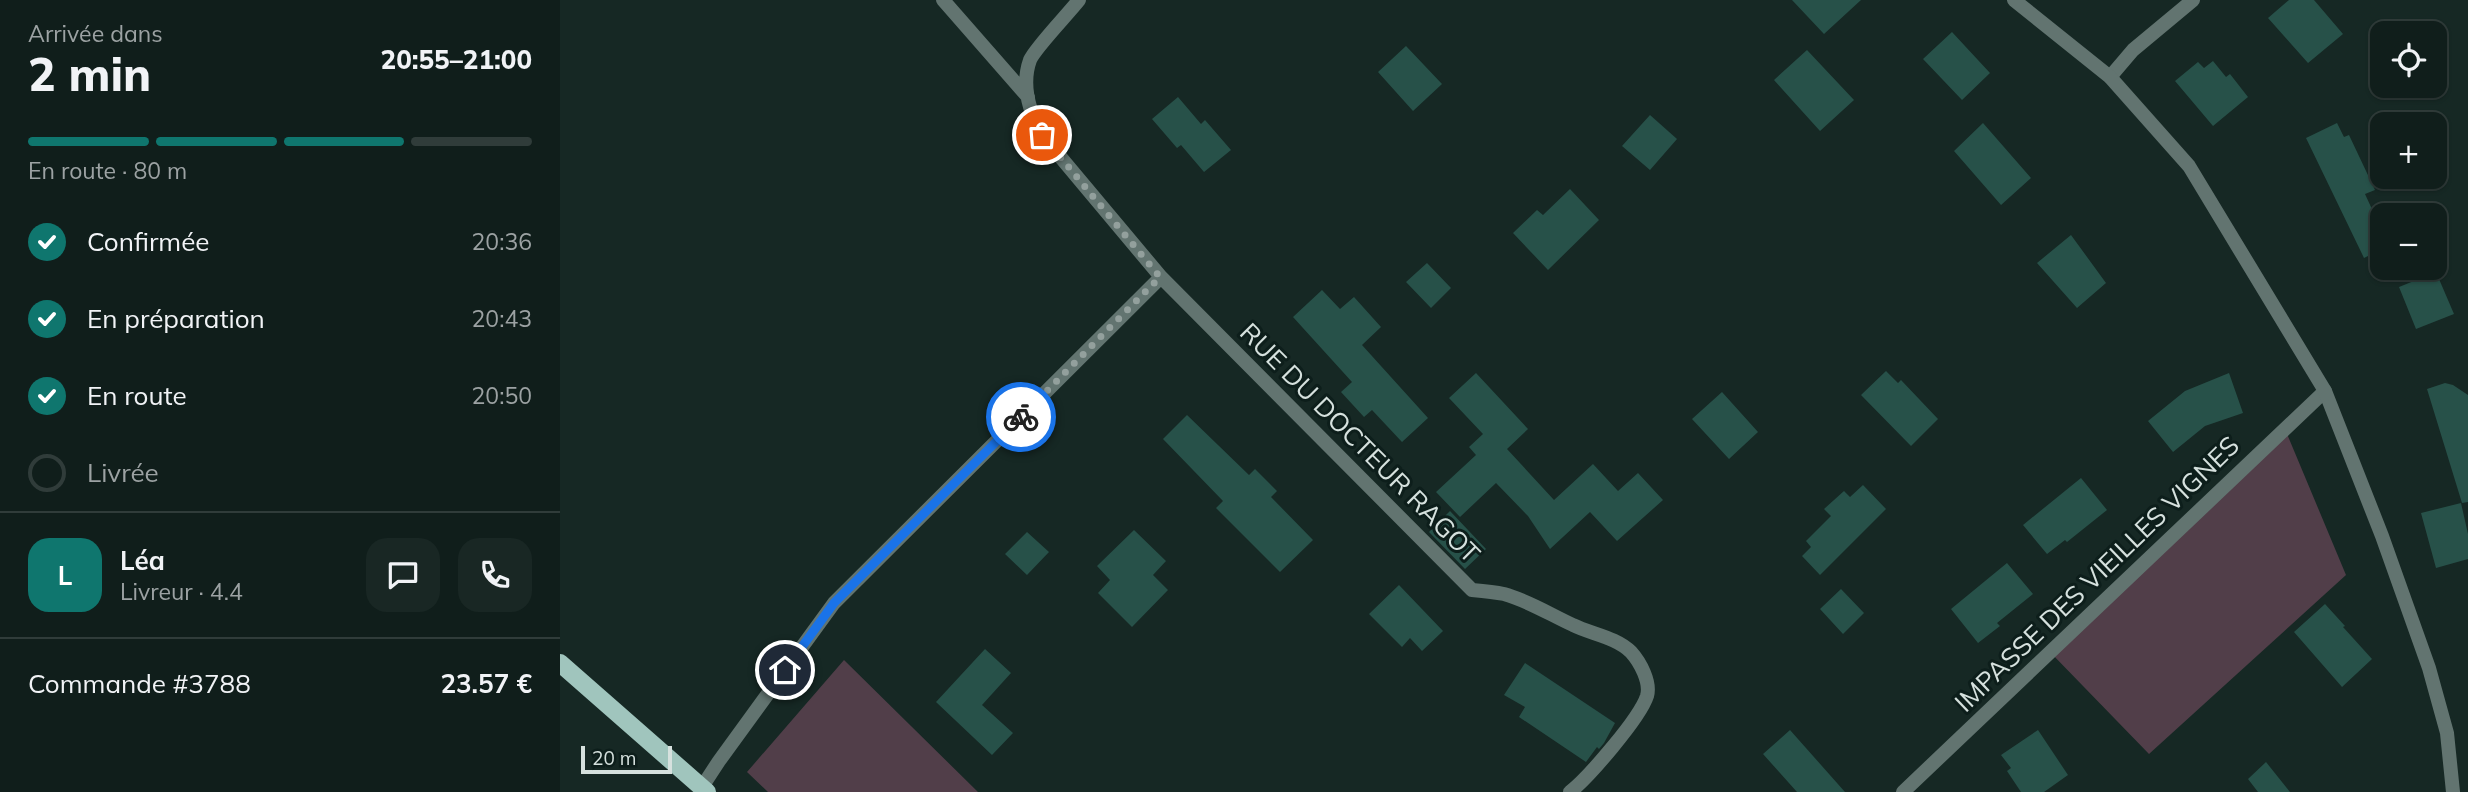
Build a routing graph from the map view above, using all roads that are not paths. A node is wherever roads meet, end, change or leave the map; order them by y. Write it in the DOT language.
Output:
graph roads {
  1 [pos="943,0"];
  2 [pos="1079,0"];
  3 [pos="2014,0"];
  4 [pos="2193,0"];
  5 [pos="2110,77"];
  6 [pos="1028,97"];
  7 [pos="1160,277"];
  8 [pos="2325,391"];
  9 [pos="560,663"];
  10 [pos="705,790"];
  11 [pos="1570,792"];
  12 [pos="1903,792"];
  13 [pos="2453,792"];
  1 -- 6 [label="street"];
  2 -- 6 [label="street"];
  3 -- 5 [label="street"];
  4 -- 5 [label="street"];
  5 -- 8 [label="street"];
  6 -- 7 [label="street, RUE DU DOCTEUR RAGOT"];
  7 -- 10 [label="street"];
  7 -- 11 [label="street, RUE DU DOCTEUR RAGOT"];
  8 -- 12 [label="street, IMPASSE DES VIEILLES VIGNES"];
  8 -- 13 [label="street"];
  9 -- 10 [label="main road"];
}
